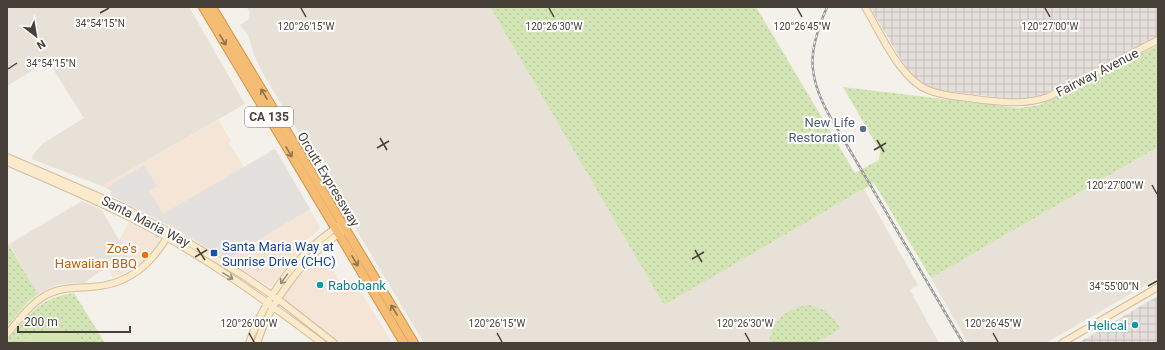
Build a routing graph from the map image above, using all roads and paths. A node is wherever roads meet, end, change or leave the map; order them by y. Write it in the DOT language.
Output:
graph roads {
  1 [pos="202,7"];
  2 [pos="212,7"];
  3 [pos="865,7"];
  4 [pos="1158,40"];
  5 [pos="7,157"];
  6 [pos="7,162"];
  7 [pos="341,229"];
  8 [pos="169,235"];
  9 [pos="1158,287"];
  10 [pos="272,296"];
  11 [pos="278,300"];
  12 [pos="267,303"];
  13 [pos="274,307"];
  14 [pos="7,334"];
  15 [pos="249,343"];
  16 [pos="257,343"];
  17 [pos="322,343"];
  18 [pos="334,343"];
  19 [pos="404,343"];
  20 [pos="414,343"];
  21 [pos="1062,343"];
  1 -- 7 [label="highway, Orcutt Expressway / CA 135, one-way"];
  7 -- 2 [label="highway, Orcutt Expressway / CA 135, one-way"];
  3 -- 4 [label="street, Fairway Avenue"];
  5 -- 8 [label="street, Santa Maria Way"];
  6 -- 8 [label="street, Santa Maria Way"];
  7 -- 10 [label="street, one-way"];
  7 -- 11 [label="street"];
  7 -- 19 [label="highway, Orcutt Expressway / CA 135, one-way"];
  20 -- 7 [label="highway, Orcutt Expressway / CA 135, one-way"];
  8 -- 10 [label="street, Santa Maria Way"];
  8 -- 12 [label="street, Santa Maria Way, one-way"];
  8 -- 14 [label="street"];
  9 -- 21 [label="street"];
  10 -- 11 [label="street, Santa Maria Way"];
  10 -- 12 [label="street"];
  11 -- 13 [label="street"];
  11 -- 18 [label="street, Santa Maria Way"];
  12 -- 13 [label="street, Santa Maria Way"];
  12 -- 15 [label="street"];
  13 -- 16 [label="street"];
  13 -- 17 [label="street, Santa Maria Way"];
}
